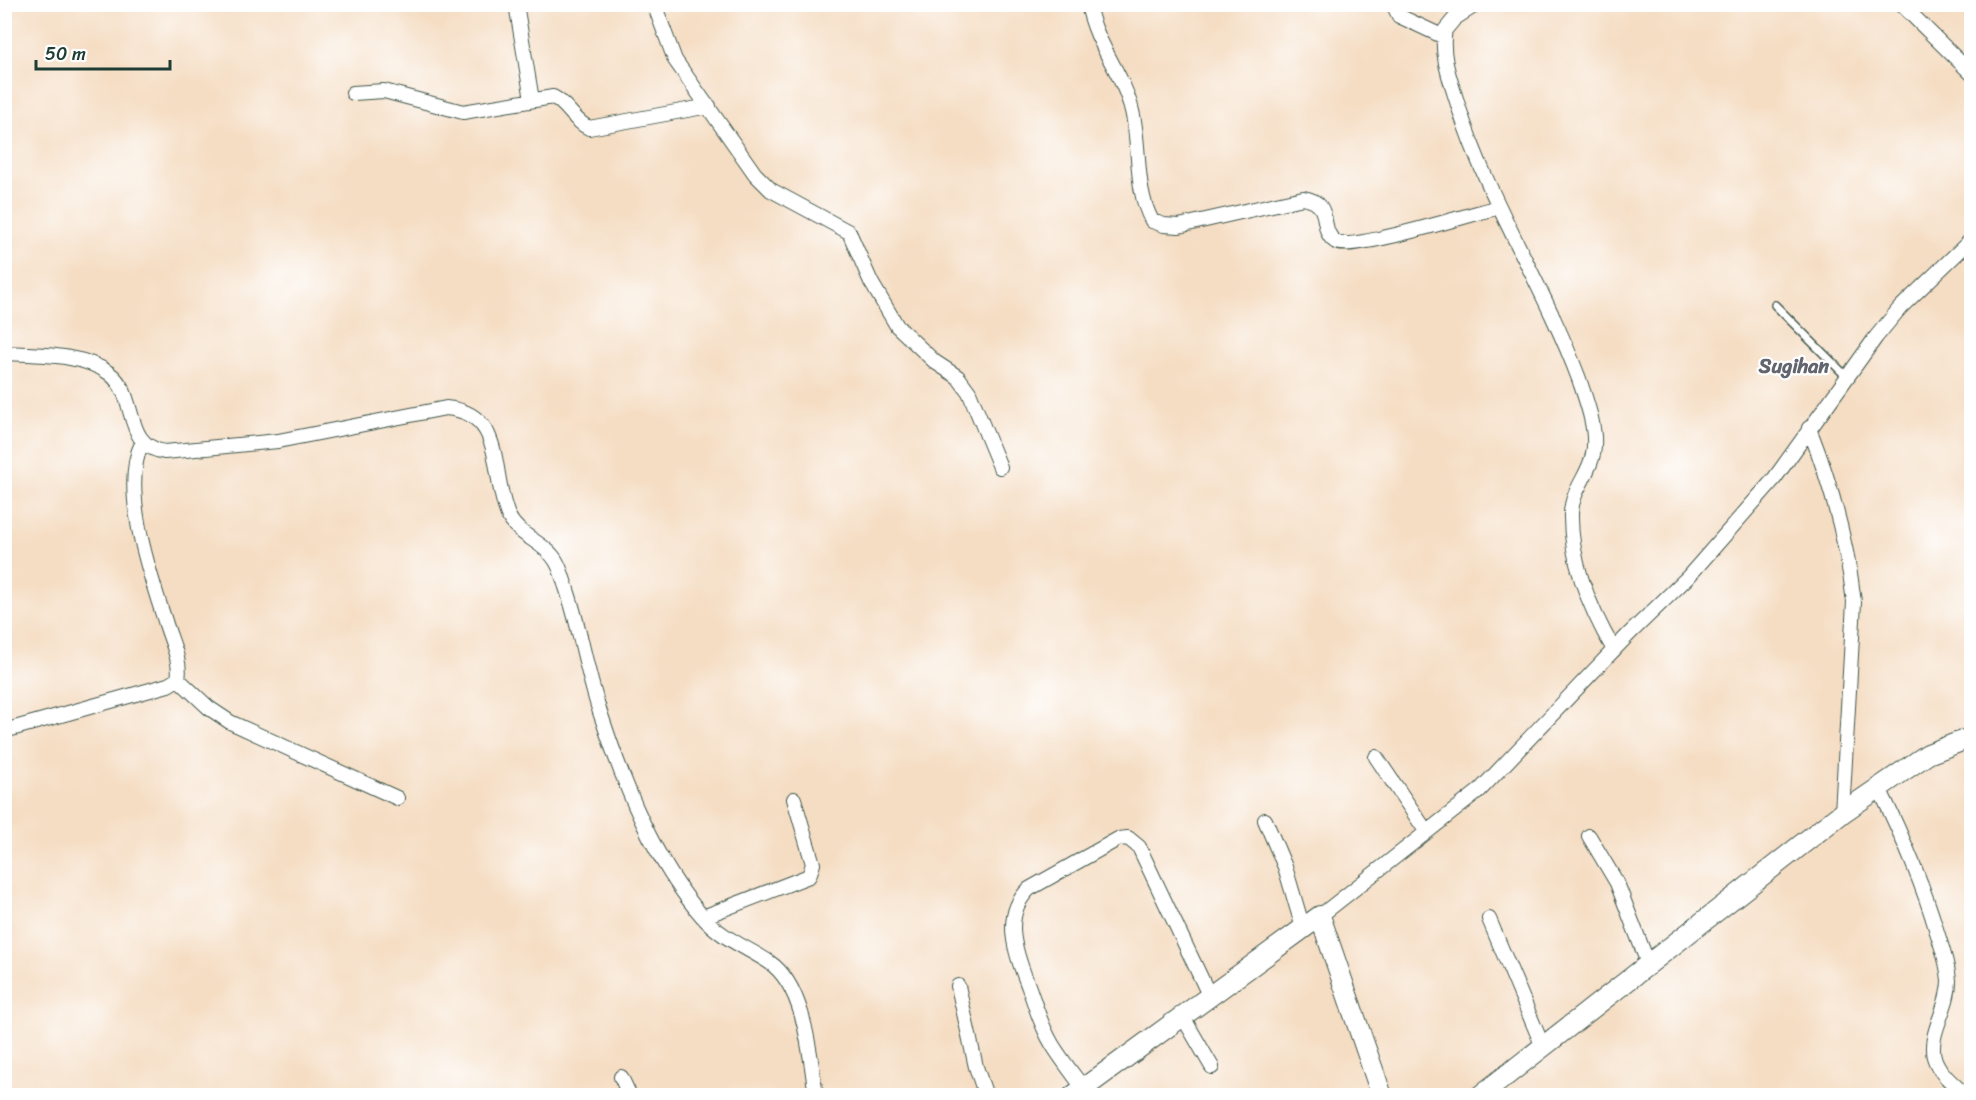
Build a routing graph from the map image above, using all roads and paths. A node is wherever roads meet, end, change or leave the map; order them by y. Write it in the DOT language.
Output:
graph roads {
  1 [pos="516,4"];
  2 [pos="654,4"];
  3 [pos="1088,4"];
  4 [pos="1393,4"];
  5 [pos="1477,4"];
  6 [pos="1901,4"];
  7 [pos="1444,37"];
  8 [pos="1971,74"];
  9 [pos="353,93"];
  10 [pos="532,100"];
  11 [pos="709,106"];
  12 [pos="1499,207"];
  13 [pos="1971,238"];
  14 [pos="1775,305"];
  15 [pos="4,353"];
  16 [pos="1846,376"];
  17 [pos="1809,428"];
  18 [pos="142,442"];
  19 [pos="1000,467"];
  20 [pos="1614,650"];
  21 [pos="178,679"];
  22 [pos="4,731"];
  23 [pos="1971,737"];
  24 [pos="1376,757"];
  25 [pos="1878,786"];
  26 [pos="397,798"];
  27 [pos="794,799"];
  28 [pos="1842,813"];
  29 [pos="1265,820"];
  30 [pos="1426,831"];
  31 [pos="1589,836"];
  32 [pos="1320,916"];
  33 [pos="702,917"];
  34 [pos="1489,920"];
  35 [pos="1303,928"];
  36 [pos="1649,966"];
  37 [pos="958,986"];
  38 [pos="1210,997"];
  39 [pos="1183,1017"];
  40 [pos="1543,1047"];
  41 [pos="1212,1067"];
  42 [pos="621,1077"];
  43 [pos="1078,1092"];
  44 [pos="630,1095"];
  45 [pos="816,1095"];
  46 [pos="986,1095"];
  47 [pos="1382,1095"];
  48 [pos="1480,1095"];
  49 [pos="1966,1095"];
  1 -- 10 [label="street"];
  2 -- 11 [label="street"];
  3 -- 12 [label="street"];
  4 -- 7 [label="street"];
  5 -- 7 [label="street"];
  6 -- 8 [label="street"];
  7 -- 12 [label="street"];
  9 -- 10 [label="street"];
  10 -- 11 [label="street"];
  11 -- 19 [label="street"];
  12 -- 20 [label="street"];
  13 -- 16 [label="street"];
  14 -- 16 [label="lane"];
  15 -- 18 [label="street"];
  16 -- 17 [label="street"];
  17 -- 20 [label="street"];
  17 -- 28 [label="street"];
  18 -- 21 [label="street"];
  18 -- 33 [label="street"];
  20 -- 30 [label="street"];
  21 -- 22 [label="street"];
  21 -- 26 [label="street"];
  23 -- 25 [label="street"];
  24 -- 30 [label="street"];
  25 -- 28 [label="street"];
  25 -- 49 [label="street"];
  27 -- 33 [label="street"];
  28 -- 36 [label="street"];
  29 -- 35 [label="street"];
  30 -- 32 [label="street"];
  31 -- 36 [label="street"];
  32 -- 35 [label="street"];
  32 -- 47 [label="street"];
  33 -- 45 [label="street"];
  34 -- 40 [label="street"];
  35 -- 38 [label="street"];
  36 -- 40 [label="street"];
  37 -- 46 [label="street"];
  38 -- 39 [label="street"];
  38 -- 43 [label="street"];
  39 -- 41 [label="street"];
  39 -- 43 [label="street"];
  40 -- 48 [label="street"];
  42 -- 44 [label="street"];
}
